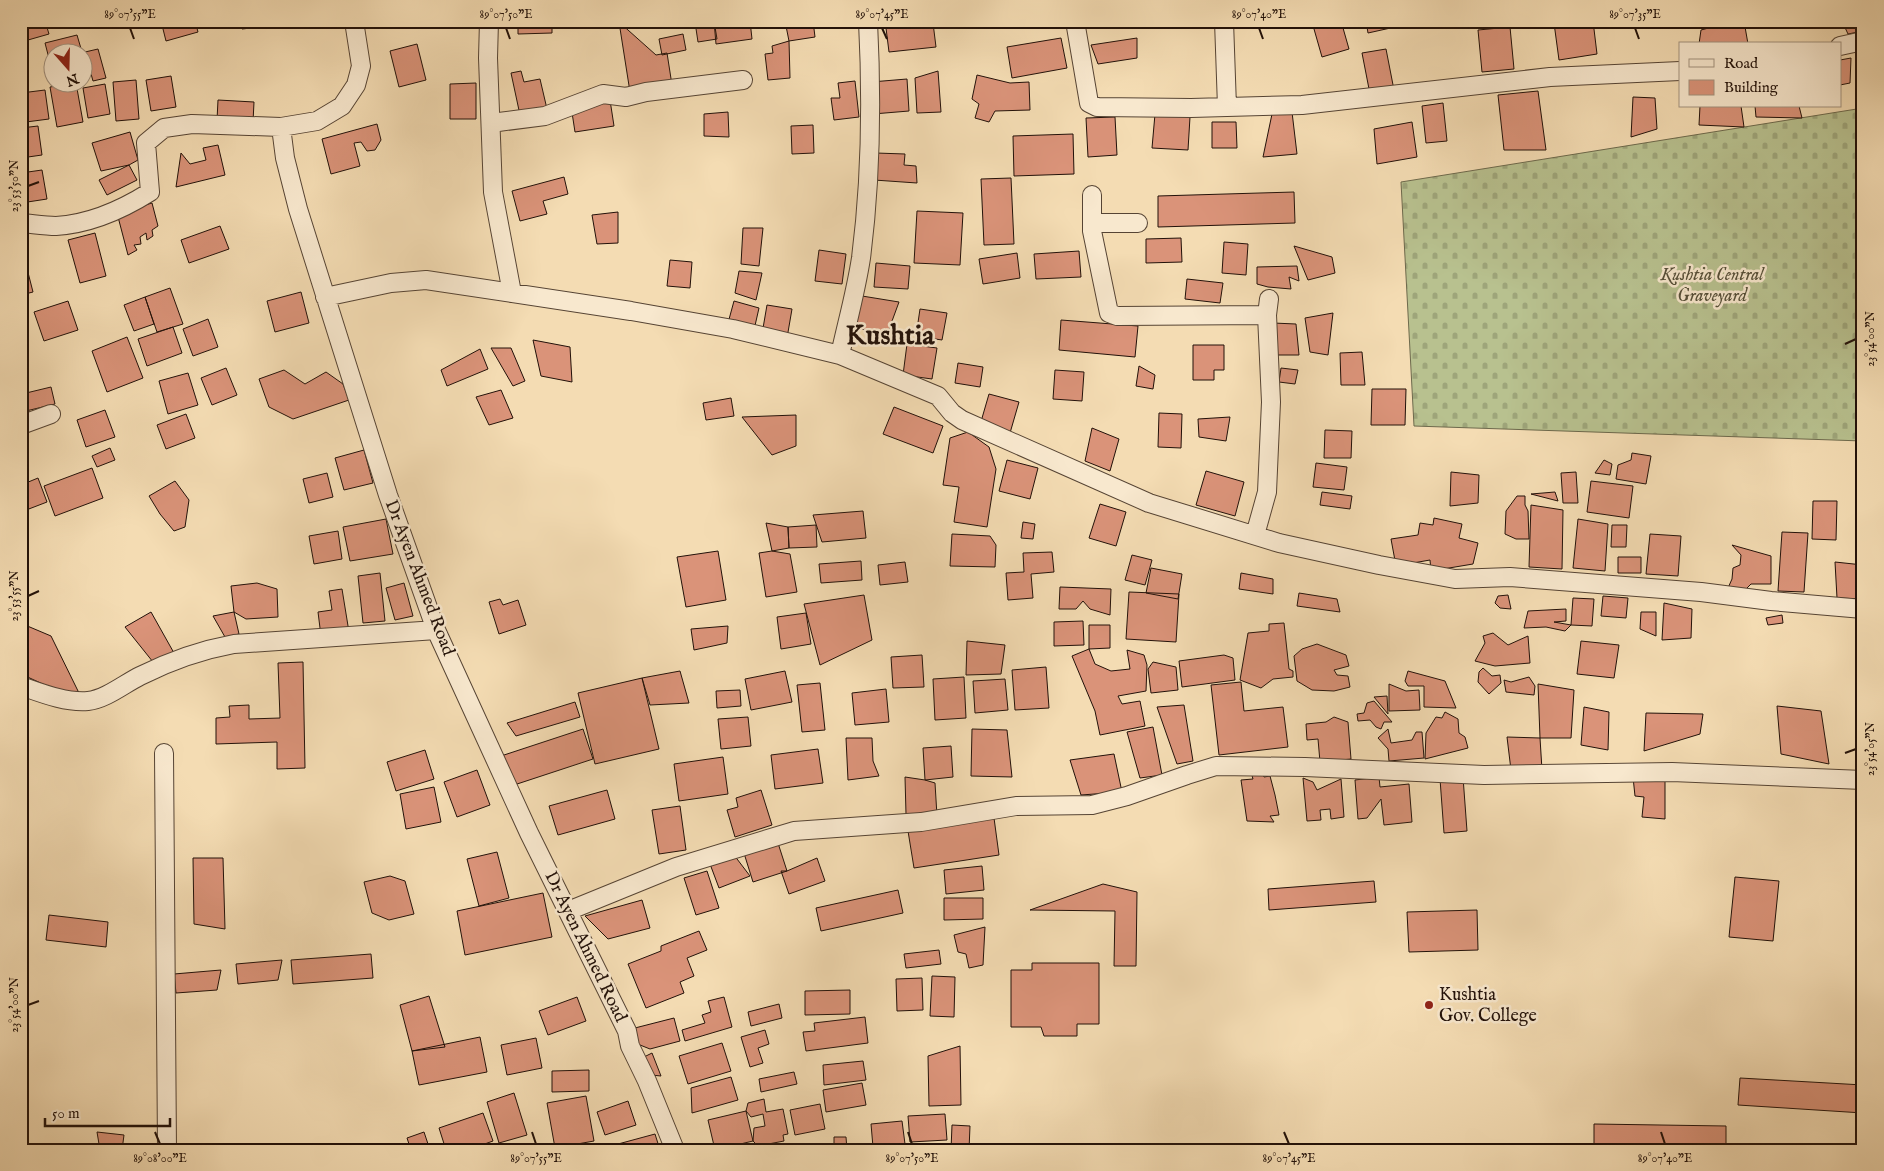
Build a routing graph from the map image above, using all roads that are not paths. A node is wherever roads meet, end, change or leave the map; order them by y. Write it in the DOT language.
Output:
graph roads {
  1 [pos="354,21"];
  2 [pos="489,21"];
  3 [pos="868,21"];
  4 [pos="1075,21"];
  5 [pos="1224,21"];
  6 [pos="1863,41"];
  7 [pos="1842,46"];
  8 [pos="1679,71"];
  9 [pos="743,80"];
  10 [pos="1227,107"];
  11 [pos="491,123"];
  12 [pos="281,127"];
  13 [pos="1092,195"];
  14 [pos="21,223"];
  15 [pos="1092,223"];
  16 [pos="1138,224"];
  17 [pos="512,293"];
  18 [pos="325,297"];
  19 [pos="840,355"];
  20 [pos="51,414"];
  21 [pos="21,425"];
  22 [pos="1255,536"];
  23 [pos="1863,609"];
  24 [pos="436,630"];
  25 [pos="21,686"];
  26 [pos="164,754"];
  27 [pos="1863,780"];
  28 [pos="568,911"];
  29 [pos="167,1150"];
  30 [pos="675,1150"];
  1 -- 12 [label="street"];
  2 -- 11 [label="street"];
  3 -- 19 [label="street"];
  4 -- 10 [label="street"];
  5 -- 10 [label="street"];
  6 -- 7 [label="street"];
  8 -- 10 [label="street"];
  9 -- 11 [label="street"];
  11 -- 17 [label="street"];
  12 -- 14 [label="street"];
  12 -- 18 [label="street, Dr Ayen Ahmed Road"];
  13 -- 15 [label="street"];
  15 -- 16 [label="street"];
  15 -- 22 [label="street"];
  17 -- 18 [label="street"];
  17 -- 19 [label="street"];
  18 -- 24 [label="street, Dr Ayen Ahmed Road"];
  19 -- 22 [label="street"];
  20 -- 21 [label="street"];
  22 -- 23 [label="street"];
  24 -- 25 [label="street"];
  24 -- 28 [label="street, Dr Ayen Ahmed Road"];
  26 -- 29 [label="street"];
  27 -- 28 [label="street"];
  28 -- 30 [label="street, Dr Ayen Ahmed Road"];
}
